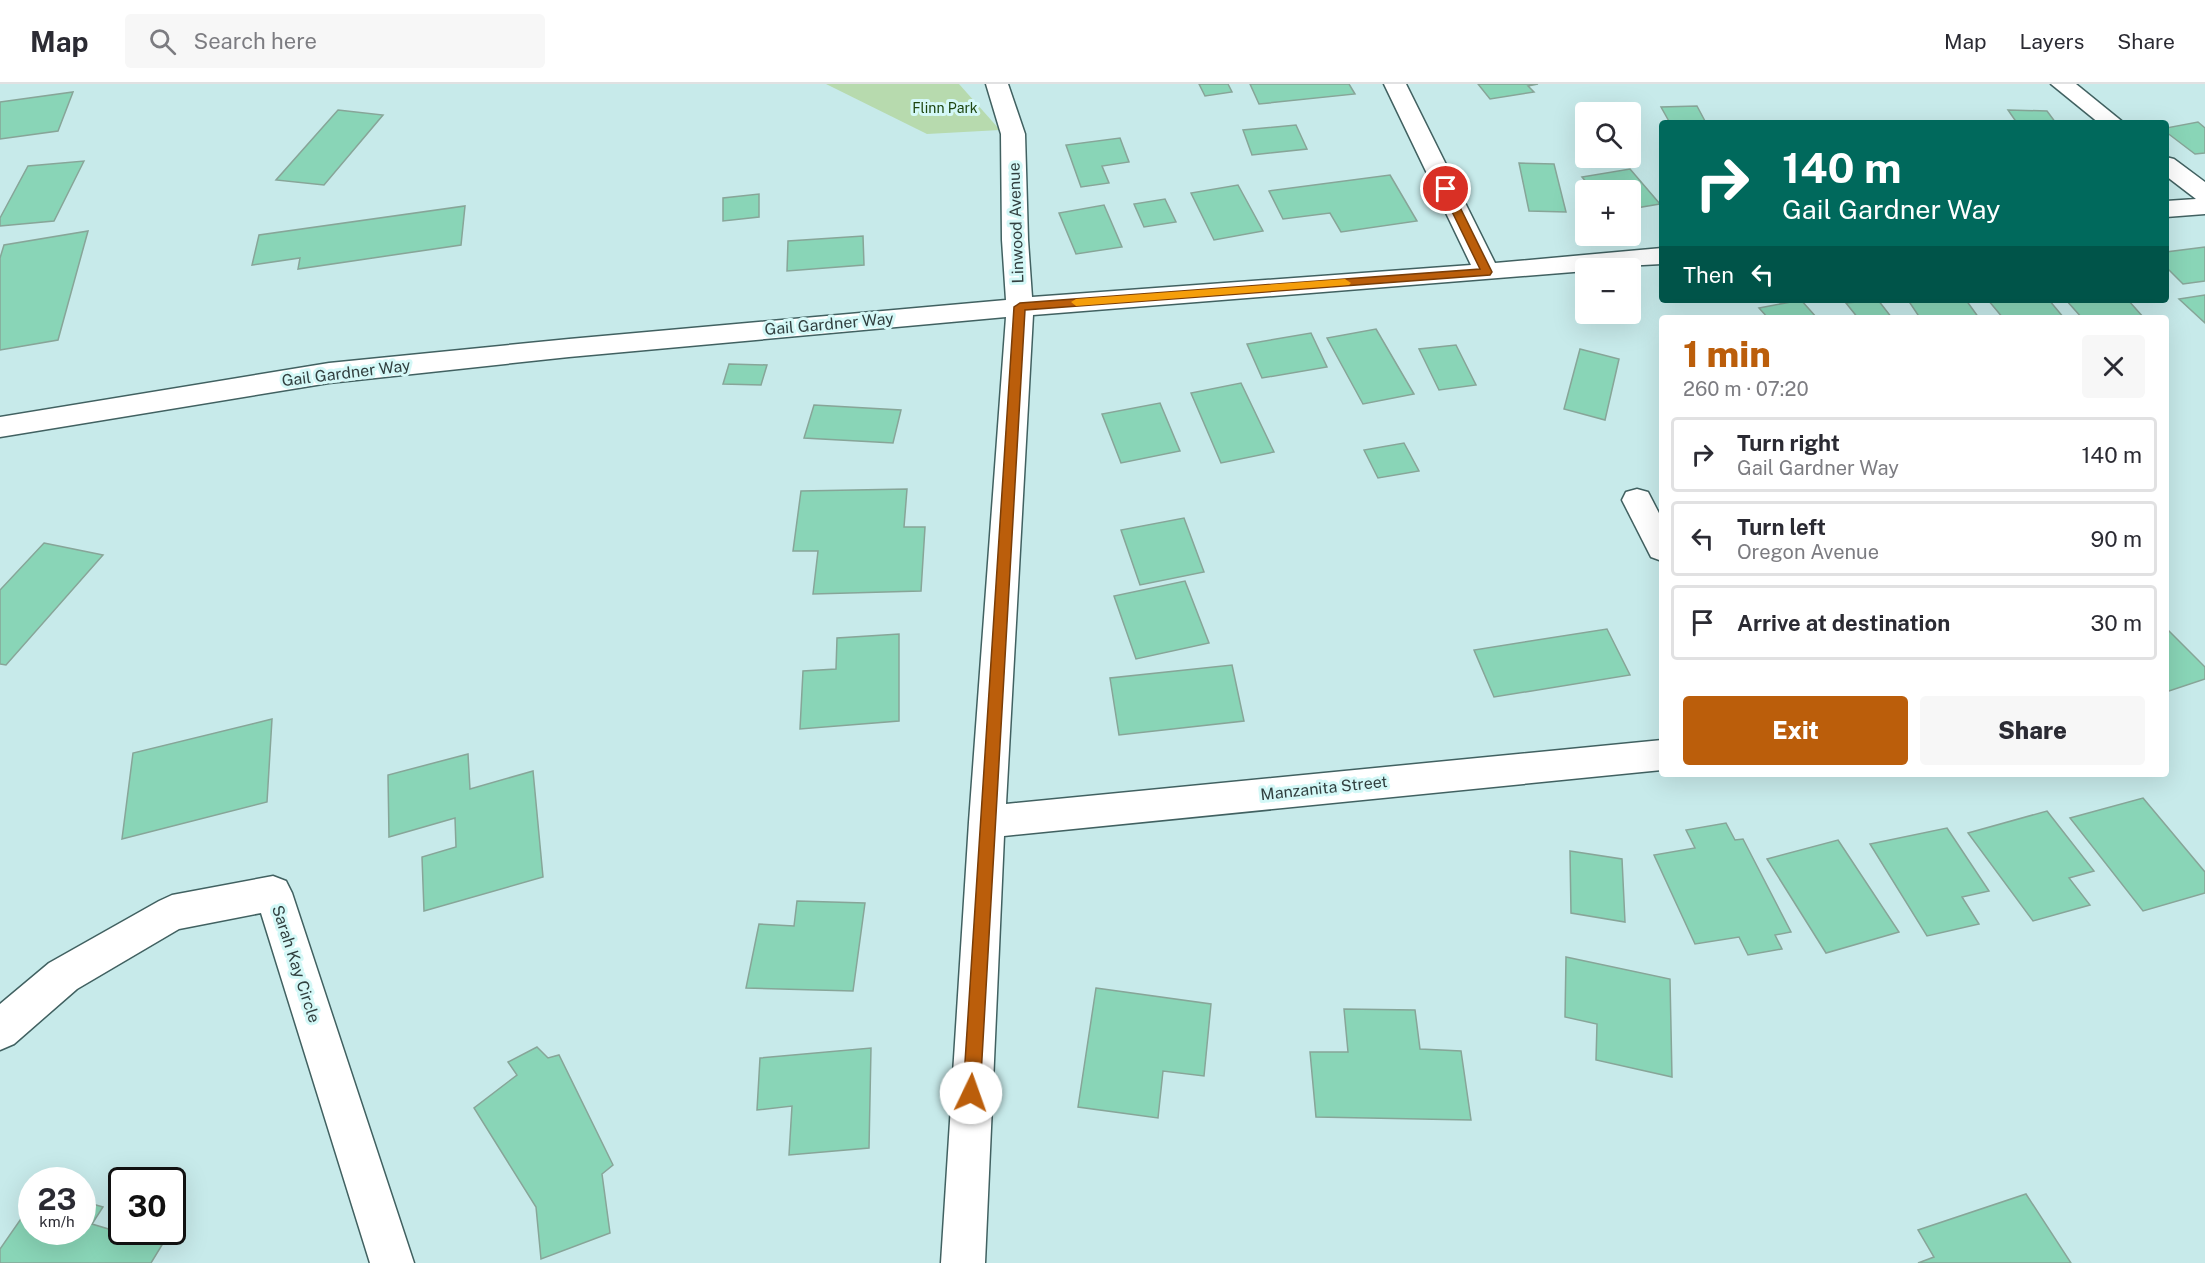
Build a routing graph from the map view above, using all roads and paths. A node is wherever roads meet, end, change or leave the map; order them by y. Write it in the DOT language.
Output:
graph roads {
  1 [pos="997,84"];
  2 [pos="1395,84"];
  3 [pos="2062,84"];
  4 [pos="2109,120"];
  5 [pos="2169,166"];
  6 [pos="2205,194"];
  7 [pos="2205,206"];
  8 [pos="2169,209"];
  9 [pos="1659,256"];
  10 [pos="1487,272"];
  11 [pos="1020,307"];
  12 [pos="0,427"];
  13 [pos="1637,500"];
  14 [pos="1659,543"];
  15 [pos="1659,755"];
  16 [pos="987,822"];
  17 [pos="0,1030"];
  18 [pos="392,1263"];
  19 [pos="963,1263"];
  1 -- 11 [label="street, Linwood Avenue"];
  2 -- 10 [label="street"];
  3 -- 4 [label="street"];
  5 -- 6 [label="street"];
  7 -- 8 [label="street"];
  9 -- 10 [label="street, Gail Gardner Way"];
  10 -- 11 [label="street, Gail Gardner Way"];
  11 -- 12 [label="street, Gail Gardner Way"];
  11 -- 16 [label="street, Linwood Avenue"];
  13 -- 14 [label="street"];
  15 -- 16 [label="street, Manzanita Street"];
  16 -- 19 [label="street, Linwood Avenue"];
  17 -- 18 [label="street, Sarah Kay Circle"];
}
